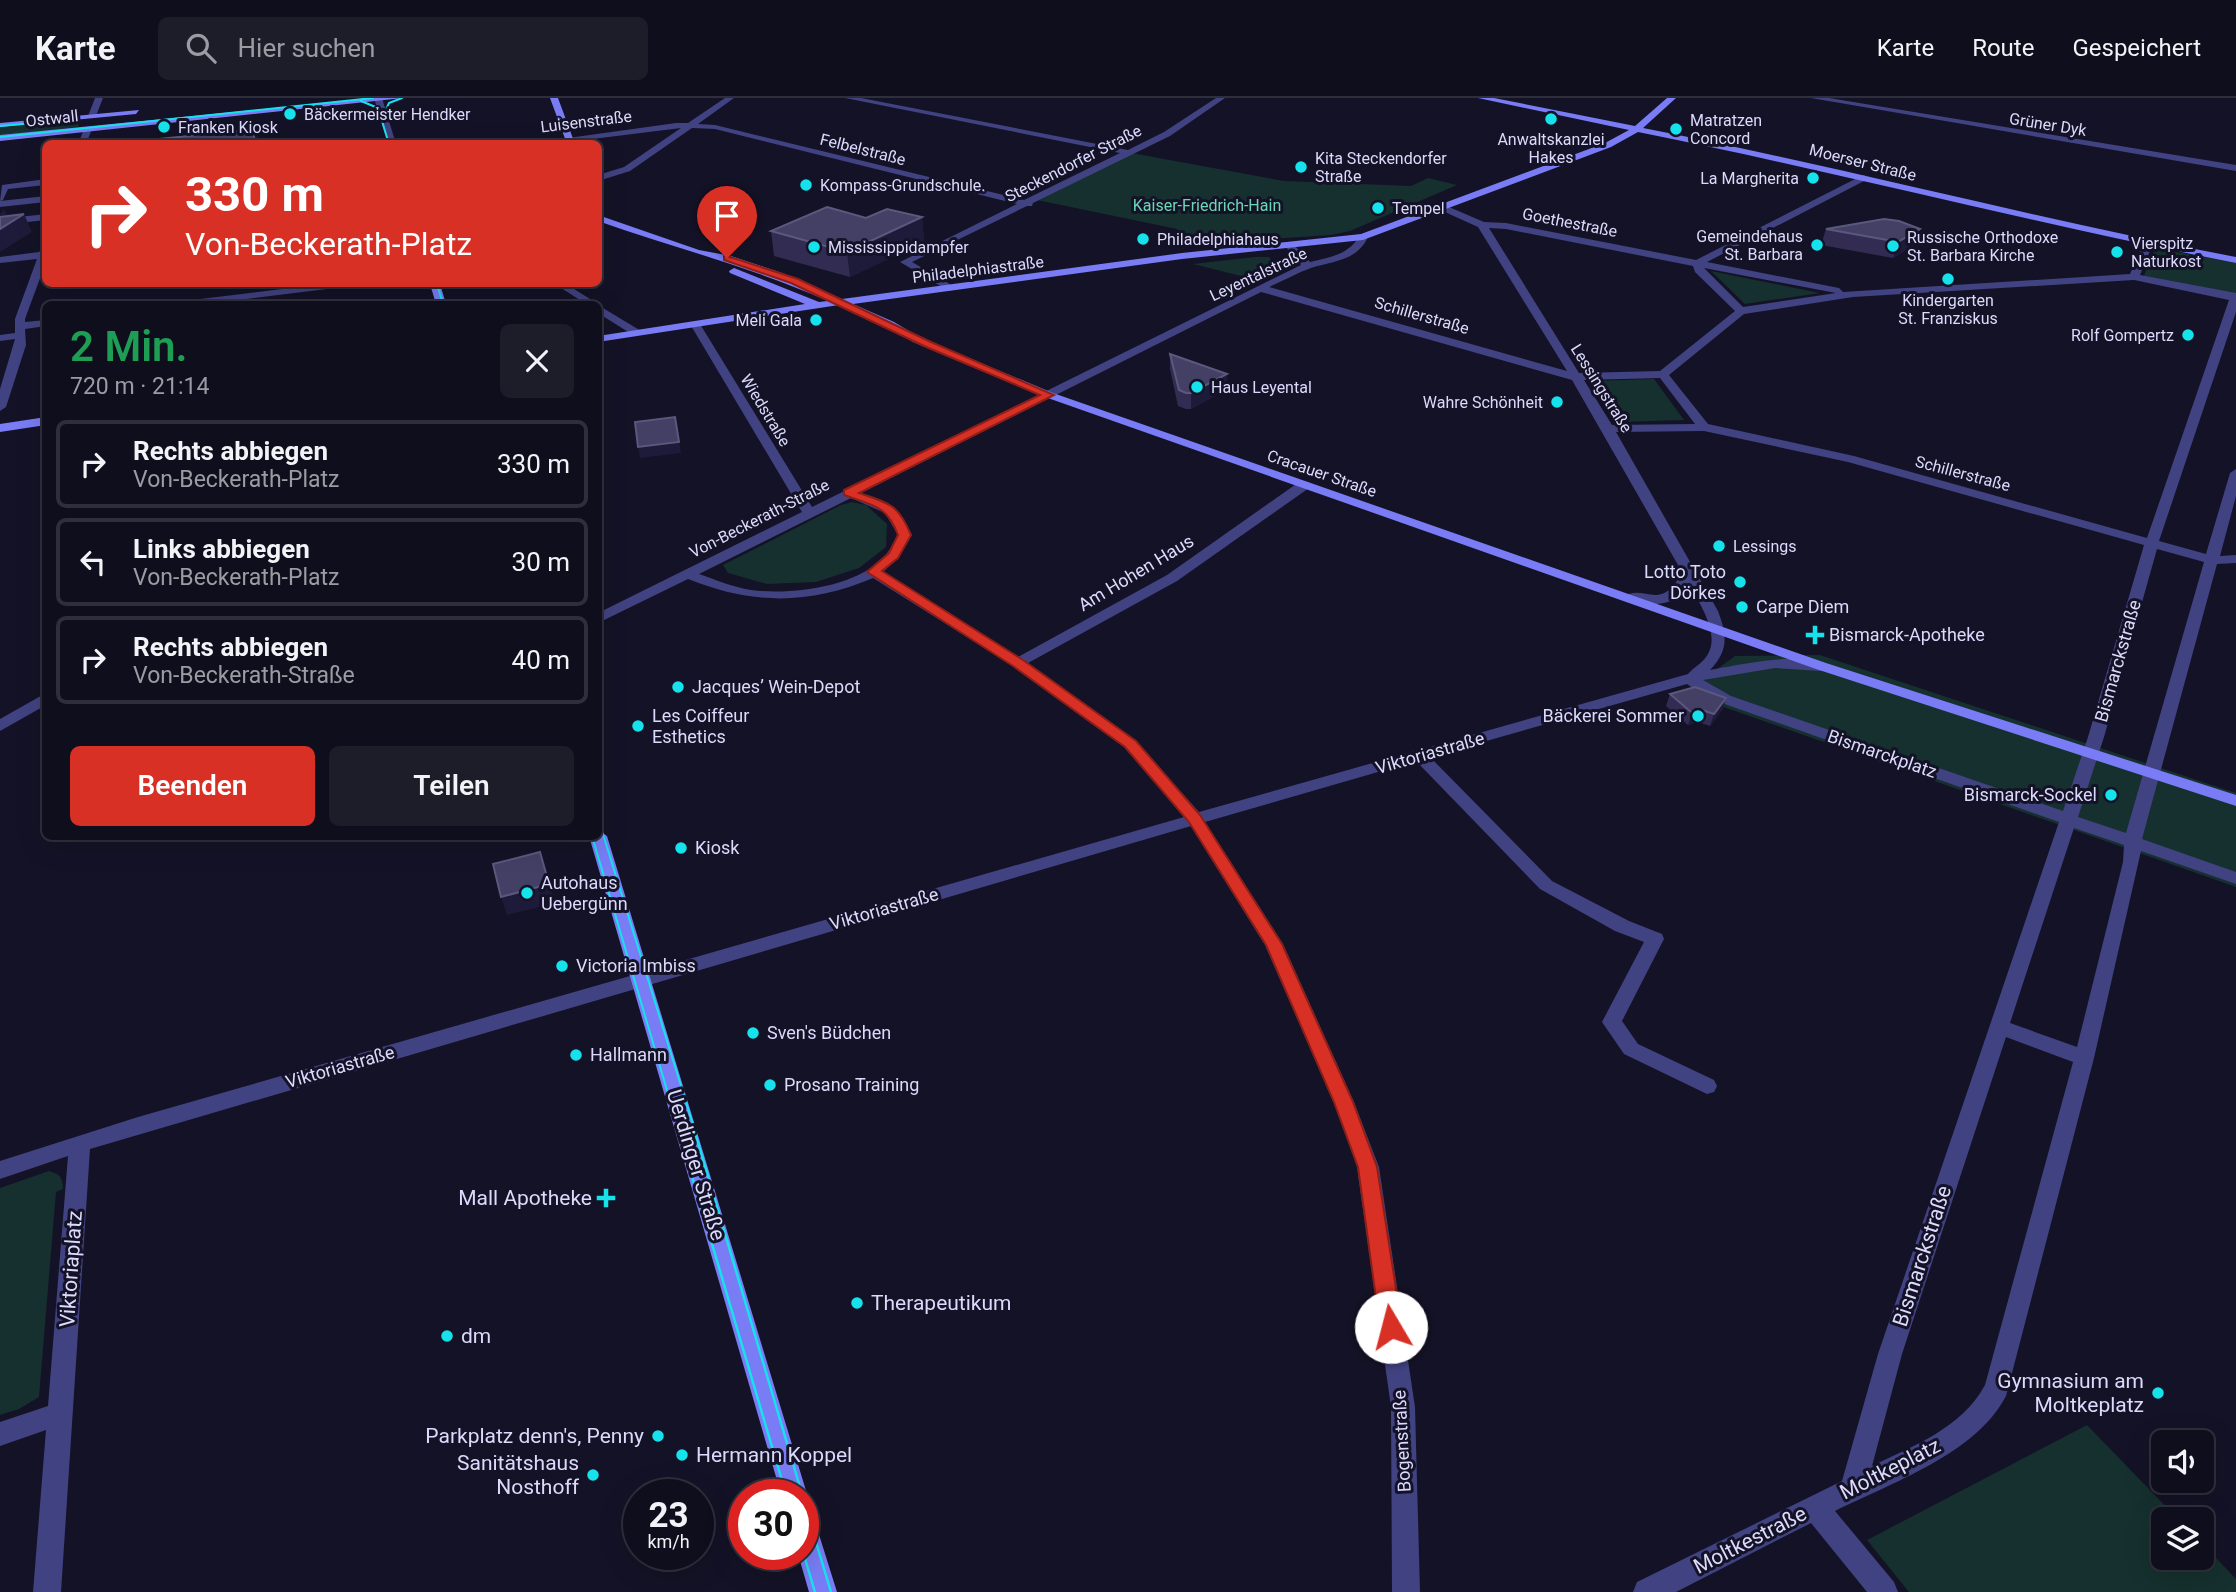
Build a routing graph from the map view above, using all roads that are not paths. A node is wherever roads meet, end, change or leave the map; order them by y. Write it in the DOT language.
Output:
graph roads {
  1 [pos="99,98"];
  2 [pos="399,98"];
  3 [pos="554,98"];
  4 [pos="730,98"];
  5 [pos="849,98"];
  6 [pos="1221,98"];
  7 [pos="1482,98"];
  8 [pos="1672,98"];
  9 [pos="1815,98"];
  10 [pos="378,99"];
  11 [pos="142,111"];
  12 [pos="92,116"];
  13 [pos="0,125"];
  14 [pos="690,125"];
  15 [pos="88,129"];
  16 [pos="1637,129"];
  17 [pos="0,138"];
  18 [pos="84,140"];
  19 [pos="391,140"];
  20 [pos="571,140"];
  21 [pos="578,140"];
  22 [pos="1126,152"];
  23 [pos="2236,168"];
  24 [pos="602,177"];
  25 [pos="1863,178"];
  26 [pos="42,183"];
  27 [pos="0,198"];
  28 [pos="42,199"];
  29 [pos="0,204"];
  30 [pos="1029,204"];
  31 [pos="1439,206"];
  32 [pos="42,217"];
  33 [pos="602,219"];
  34 [pos="0,222"];
  35 [pos="1482,225"];
  36 [pos="1363,237"];
  37 [pos="2148,244"];
  38 [pos="1290,246"];
  39 [pos="42,251"];
  40 [pos="697,252"];
  41 [pos="42,258"];
  42 [pos="0,260"];
  43 [pos="2236,260"];
  44 [pos="1698,263"];
  45 [pos="1306,266"];
  46 [pos="2134,277"];
  47 [pos="319,287"];
  48 [pos="565,287"];
  49 [pos="772,287"];
  50 [pos="949,288"];
  51 [pos="1261,288"];
  52 [pos="913,293"];
  53 [pos="1853,294"];
  54 [pos="2236,297"];
  55 [pos="208,301"];
  56 [pos="588,301"];
  57 [pos="842,302"];
  58 [pos="818,305"];
  59 [pos="602,310"];
  60 [pos="1741,311"];
  61 [pos="743,317"];
  62 [pos="42,324"];
  63 [pos="695,324"];
  64 [pos="890,324"];
  65 [pos="20,331"];
  66 [pos="638,333"];
  67 [pos="0,338"];
  68 [pos="602,338"];
  69 [pos="918,340"];
  70 [pos="1662,374"];
  71 [pos="1574,376"];
  72 [pos="1049,395"];
  73 [pos="0,407"];
  74 [pos="42,422"];
  75 [pos="0,428"];
  76 [pos="1704,428"];
  77 [pos="1608,429"];
  78 [pos="2236,473"];
  79 [pos="1304,485"];
  80 [pos="849,493"];
  81 [pos="809,512"];
  82 [pos="2151,545"];
  83 [pos="2236,559"];
  84 [pos="2211,560"];
  85 [pos="1689,571"];
  86 [pos="874,572"];
  87 [pos="687,574"];
  88 [pos="1629,598"];
  89 [pos="602,617"];
  90 [pos="1718,629"];
  91 [pos="1018,663"];
  92 [pos="1821,666"];
  93 [pos="1690,678"];
  94 [pos="42,700"];
  95 [pos="0,726"];
  96 [pos="2089,755"];
  97 [pos="1420,756"];
  98 [pos="2152,773"];
  99 [pos="2236,801"];
  100 [pos="1195,819"];
  101 [pos="2069,819"];
  102 [pos="599,840"];
  103 [pos="2133,841"];
  104 [pos="2236,878"];
  105 [pos="641,981"];
  106 [pos="1998,1026"];
  107 [pos="2084,1058"];
  108 [pos="1707,1086"];
  109 [pos="80,1144"];
  110 [pos="0,1170"];
  111 [pos="62,1413"];
  112 [pos="0,1434"];
  113 [pos="790,1479"];
  114 [pos="1853,1487"];
  115 [pos="1815,1507"];
  116 [pos="816,1570"];
  117 [pos="47,1592"];
  118 [pos="823,1592"];
  119 [pos="1406,1592"];
  120 [pos="1647,1592"];
  121 [pos="1884,1592"];
  1 -- 12 [label="street"];
  2 -- 10 [label="street, Ostwall"];
  3 -- 20 [label="street"];
  4 -- 14 [label="street"];
  5 -- 22 [label="street"];
  6 -- 22 [label="street, Steckendorfer Straße"];
  7 -- 16 [label="street, Moerser Straße"];
  8 -- 16 [label="street, Leyentalstraße"];
  9 -- 23 [label="street, Grüner Dyk"];
  10 -- 15 [label="street, Ostwall"];
  10 -- 19 [label="street"];
  11 -- 12 [label="street, Ostwall"];
  12 -- 13 [label="street, Ostwall"];
  14 -- 21 [label="street, Luisenstraße"];
  14 -- 24 [label="street"];
  14 -- 30 [label="street, Felbelstraße"];
  15 -- 17 [label="street, Ostwall"];
  15 -- 18 [label="street"];
  16 -- 25 [label="street, Moerser Straße"];
  16 -- 31 [label="street, Leyentalstraße"];
  22 -- 30 [label="street, Steckendorfer Straße"];
  25 -- 37 [label="street, Moerser Straße"];
  25 -- 44 [label="street"];
  26 -- 27 [label="street"];
  28 -- 29 [label="street"];
  30 -- 50 [label="street, Steckendorfer Straße"];
  31 -- 35 [label="street, Goethestraße"];
  31 -- 36 [label="street, Leyentalstraße"];
  32 -- 34 [label="street"];
  33 -- 40 [label="street"];
  35 -- 44 [label="street, Goethestraße"];
  35 -- 71 [label="street, Lessingstraße"];
  36 -- 38 [label="street, Philadelphiastraße"];
  36 -- 45 [label="street, Leyentalstraße"];
  37 -- 43 [label="street, Moerser Straße"];
  37 -- 46 [label="street"];
  38 -- 45 [label="street"];
  38 -- 50 [label="street, Philadelphiastraße"];
  39 -- 42 [label="street"];
  40 -- 49 [label="street, Cracauer Straße"];
  40 -- 57 [label="street, Cracauer Straße"];
  41 -- 65 [label="street"];
  44 -- 53 [label="street, Goethestraße"];
  44 -- 60 [label="street"];
  45 -- 51 [label="street, Leyentalstraße"];
  46 -- 53 [label="street, Goethestraße"];
  46 -- 54 [label="street, Goethestraße"];
  47 -- 55 [label="street"];
  48 -- 56 [label="street"];
  49 -- 58 [label="street, Cracauer Straße"];
  49 -- 61 [label="street"];
  50 -- 52 [label="street, Philadelphiastraße"];
  51 -- 71 [label="street, Schillerstraße"];
  51 -- 72 [label="street, Leyentalstraße"];
  52 -- 57 [label="street, Philadelphiastraße"];
  52 -- 64 [label="street"];
  53 -- 60 [label="street, Goethestraße"];
  54 -- 82 [label="street, Bismarckstraße"];
  57 -- 58 [label="street, Philadelphiastraße"];
  57 -- 64 [label="street, Cracauer Straße"];
  58 -- 61 [label="street, Philadelphiastraße"];
  58 -- 69 [label="street, Cracauer Straße"];
  59 -- 66 [label="street"];
  60 -- 70 [label="street"];
  61 -- 63 [label="street, Philadelphiastraße"];
  62 -- 65 [label="street"];
  63 -- 66 [label="street, Philadelphiastraße"];
  63 -- 81 [label="street, Wiedstraße"];
  64 -- 69 [label="street, Cracauer Straße"];
  65 -- 67 [label="street"];
  65 -- 73 [label="street"];
  66 -- 68 [label="street, Philadelphiastraße"];
  69 -- 72 [label="street, Cracauer Straße"];
  70 -- 71 [label="street, Schillerstraße"];
  70 -- 76 [label="street"];
  71 -- 77 [label="street, Lessingstraße"];
  72 -- 79 [label="street, Cracauer Straße"];
  72 -- 80 [label="street, Von-Beckerath-Straße"];
  74 -- 75 [label="street"];
  76 -- 77 [label="street, Schillerstraße"];
  76 -- 82 [label="street, Schillerstraße"];
  77 -- 85 [label="street, Lessingstraße"];
  78 -- 84 [label="street"];
  79 -- 88 [label="street, Cracauer Straße"];
  79 -- 91 [label="street, Am Hohen Haus"];
  80 -- 81 [label="street, Von-Beckerath-Straße"];
  80 -- 86 [label="street"];
  81 -- 87 [label="street, Von-Beckerath-Straße"];
  82 -- 84 [label="street, Schillerstraße"];
  82 -- 96 [label="street, Bismarckstraße"];
  83 -- 84 [label="street"];
  84 -- 98 [label="street"];
  85 -- 88 [label="street"];
  85 -- 90 [label="street, Lessingstraße"];
  86 -- 87 [label="street"];
  86 -- 91 [label="street, Bogenstraße"];
  87 -- 89 [label="street, Von-Beckerath-Straße"];
  88 -- 90 [label="street, Cracauer Straße"];
  90 -- 92 [label="street"];
  90 -- 93 [label="street, Viktoriastraße"];
  91 -- 100 [label="street, Bogenstraße"];
  92 -- 93 [label="street, Viktoriastraße"];
  92 -- 96 [label="street"];
  93 -- 97 [label="street, Viktoriastraße"];
  93 -- 101 [label="street, Bismarckplatz"];
  94 -- 95 [label="street"];
  96 -- 98 [label="street"];
  96 -- 101 [label="street, Bismarckstraße"];
  97 -- 100 [label="street, Viktoriastraße"];
  97 -- 108 [label="street"];
  98 -- 99 [label="street"];
  98 -- 103 [label="street"];
  100 -- 105 [label="street, Viktoriastraße"];
  100 -- 119 [label="street, Bogenstraße"];
  101 -- 103 [label="street, Bismarckplatz"];
  101 -- 106 [label="street, Bismarckstraße"];
  102 -- 105 [label="street, Uerdinger Straße"];
  103 -- 104 [label="street, Bismarckplatz"];
  103 -- 107 [label="street"];
  105 -- 109 [label="street, Viktoriastraße"];
  105 -- 113 [label="street, Uerdinger Straße"];
  106 -- 107 [label="street"];
  106 -- 114 [label="street, Bismarckstraße"];
  107 -- 114 [label="street, Moltkeplatz"];
  109 -- 110 [label="street"];
  109 -- 111 [label="street, Viktoriaplatz"];
  111 -- 112 [label="street"];
  111 -- 117 [label="street, Viktoriaplatz"];
  114 -- 115 [label="street, Moltkeplatz"];
  115 -- 120 [label="street, Moltkestraße"];
  115 -- 121 [label="street, Moltkeplatz"];
  116 -- 118 [label="street"];
}
